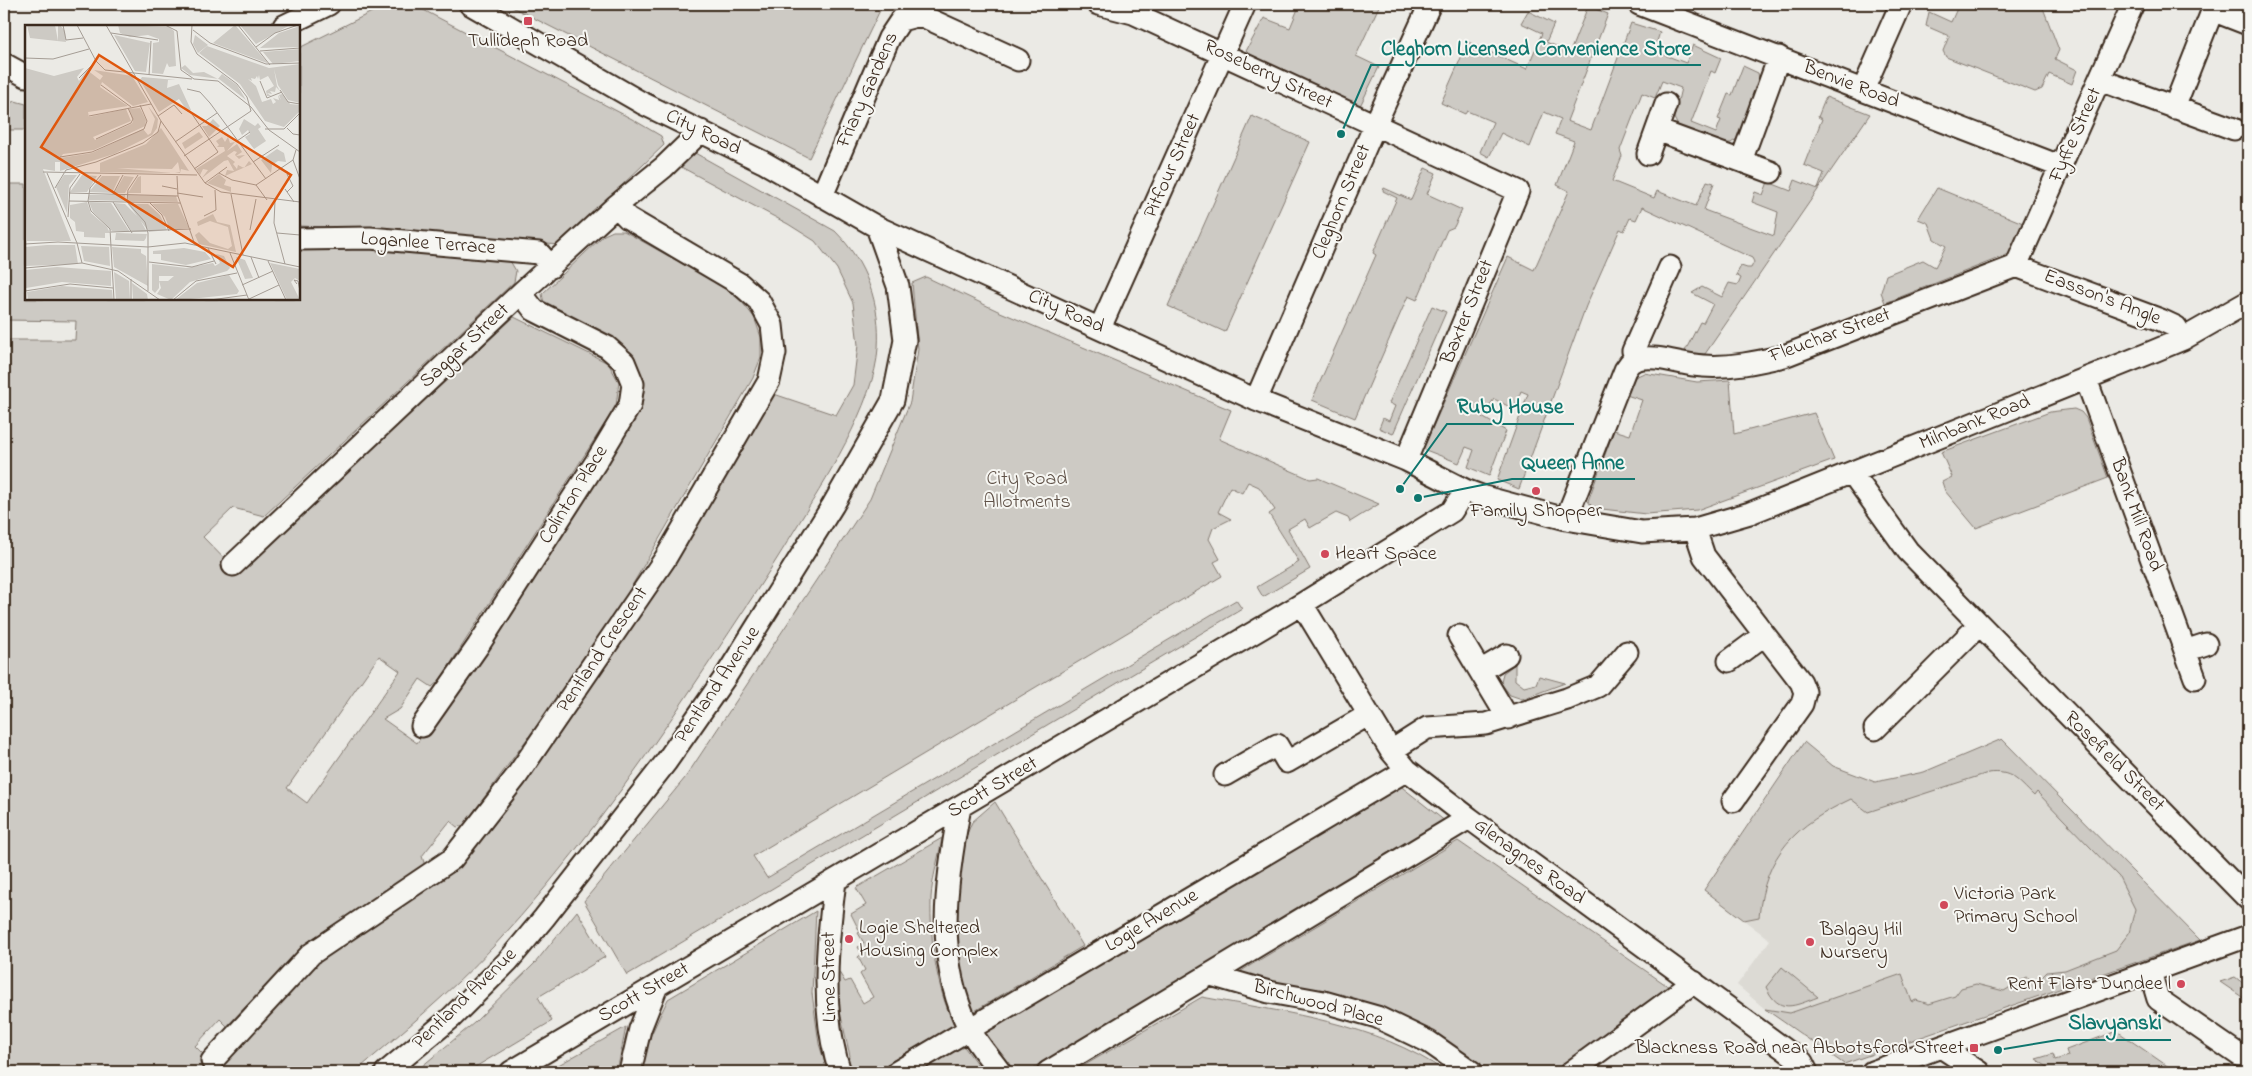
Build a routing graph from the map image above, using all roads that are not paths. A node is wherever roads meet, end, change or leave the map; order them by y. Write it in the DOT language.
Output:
graph roads {
  1 [pos="329,4"];
  2 [pos="470,4"];
  3 [pos="1098,4"];
  4 [pos="1245,4"];
  5 [pos="1430,4"];
  6 [pos="1639,4"];
  7 [pos="1901,4"];
  8 [pos="2134,4"];
  9 [pos="2213,7"];
  10 [pos="2248,24"];
  11 [pos="286,25"];
  12 [pos="1222,55"];
  13 [pos="1780,57"];
  14 [pos="1018,60"];
  15 [pos="2100,80"];
  16 [pos="1863,90"];
  17 [pos="1666,104"];
  18 [pos="2174,108"];
  19 [pos="1376,125"];
  20 [pos="2234,129"];
  21 [pos="1657,130"];
  22 [pos="701,131"];
  23 [pos="1648,154"];
  24 [pos="1741,161"];
  25 [pos="2062,167"];
  26 [pos="1771,172"];
  27 [pos="1518,191"];
  28 [pos="822,196"];
  29 [pos="616,206"];
  30 [pos="877,227"];
  31 [pos="300,239"];
  32 [pos="2016,266"];
  33 [pos="551,267"];
  34 [pos="1670,267"];
  35 [pos="521,293"];
  36 [pos="2248,302"];
  37 [pos="1100,328"];
  38 [pos="2183,339"];
  39 [pos="1637,359"];
  40 [pos="2086,379"];
  41 [pos="1256,400"];
  42 [pos="1406,460"];
  43 [pos="1852,473"];
  44 [pos="1465,490"];
  45 [pos="1566,519"];
  46 [pos="1695,529"];
  47 [pos="233,565"];
  48 [pos="1302,604"];
  49 [pos="1979,626"];
  50 [pos="1764,635"];
  51 [pos="1459,636"];
  52 [pos="2206,644"];
  53 [pos="2185,651"];
  54 [pos="1627,652"];
  55 [pos="1507,655"];
  56 [pos="1728,661"];
  57 [pos="1480,671"];
  58 [pos="2195,678"];
  59 [pos="1368,715"];
  60 [pos="1508,718"];
  61 [pos="422,726"];
  62 [pos="1875,729"];
  63 [pos="1391,751"];
  64 [pos="1407,770"];
  65 [pos="1225,775"];
  66 [pos="1732,801"];
  67 [pos="960,807"];
  68 [pos="1469,818"];
  69 [pos="835,881"];
  70 [pos="2248,899"];
  71 [pos="2248,936"];
  72 [pos="2150,972"];
  73 [pos="1211,975"];
  74 [pos="1694,982"];
  75 [pos="657,986"];
  76 [pos="969,1029"];
  77 [pos="1941,1047"];
  78 [pos="212,1061"];
  79 [pos="2248,1061"];
  80 [pos="386,1072"];
  81 [pos="511,1072"];
  82 [pos="630,1072"];
  83 [pos="840,1072"];
  84 [pos="897,1072"];
  85 [pos="1000,1072"];
  86 [pos="1048,1072"];
  87 [pos="1472,1072"];
  88 [pos="1571,1072"];
  89 [pos="1807,1072"];
  90 [pos="1872,1072"];
  91 [pos="1979,1072"];
  1 -- 11 [label="street"];
  2 -- 22 [label="street, City Road"];
  3 -- 12 [label="street, Roseberry Street"];
  4 -- 12 [label="street, Pitfour Street"];
  5 -- 19 [label="street, Cleghorn Street"];
  6 -- 13 [label="street, Benvie Road"];
  7 -- 16 [label="street"];
  8 -- 15 [label="street, Fyffe Street"];
  9 -- 10 [label="street"];
  9 -- 18 [label="street"];
  12 -- 19 [label="street, Roseberry Street"];
  12 -- 37 [label="street, Pitfour Street"];
  13 -- 16 [label="street, Benvie Road"];
  13 -- 24 [label="street"];
  14 -- 28 [label="street, Friary Gardens"];
  15 -- 18 [label="street"];
  15 -- 25 [label="street, Fyffe Street"];
  16 -- 25 [label="street, Benvie Road"];
  17 -- 21 [label="street"];
  18 -- 20 [label="street"];
  19 -- 27 [label="street, Roseberry Street"];
  19 -- 41 [label="street, Cleghorn Street"];
  21 -- 23 [label="street"];
  21 -- 24 [label="street"];
  22 -- 28 [label="street, City Road"];
  22 -- 29 [label="street, Saggar Street"];
  24 -- 26 [label="street"];
  25 -- 32 [label="street, Fyffe Street"];
  27 -- 42 [label="street, Baxter Street"];
  28 -- 30 [label="street, City Road"];
  29 -- 33 [label="street, Saggar Street"];
  29 -- 78 [label="street, Pentland Crescent"];
  30 -- 37 [label="street, City Road"];
  30 -- 80 [label="street, Pentland Avenue"];
  31 -- 33 [label="street, Loganlee Terrace"];
  32 -- 38 [label="street, Easson's Angle"];
  32 -- 39 [label="street, Fleuchar Street"];
  33 -- 35 [label="street, Saggar Street"];
  34 -- 39 [label="street"];
  35 -- 47 [label="street, Saggar Street"];
  35 -- 61 [label="street, Colinton Place"];
  36 -- 38 [label="street, Milnbank Road"];
  37 -- 41 [label="street, City Road"];
  38 -- 40 [label="street, Milnbank Road"];
  39 -- 45 [label="street"];
  40 -- 43 [label="street, Milnbank Road"];
  40 -- 53 [label="street, Bank Mill Road"];
  41 -- 42 [label="street, City Road"];
  42 -- 44 [label="street, City Road"];
  43 -- 46 [label="street, Milnbank Road"];
  43 -- 49 [label="street, Rosefield Street"];
  44 -- 45 [label="street, City Road"];
  44 -- 48 [label="street, Scott Street"];
  45 -- 46 [label="street, City Road"];
  46 -- 50 [label="street"];
  48 -- 59 [label="street, Glenagnes Road"];
  48 -- 67 [label="street, Scott Street"];
  49 -- 62 [label="street"];
  49 -- 70 [label="street, Rosefield Street"];
  50 -- 56 [label="street"];
  50 -- 66 [label="street"];
  51 -- 57 [label="street"];
  52 -- 53 [label="street"];
  53 -- 58 [label="street, Bank Mill Road"];
  54 -- 60 [label="street"];
  55 -- 57 [label="street"];
  57 -- 60 [label="street"];
  59 -- 63 [label="street, Glenagnes Road"];
  59 -- 65 [label="street"];
  60 -- 63 [label="street"];
  63 -- 64 [label="street, Glenagnes Road"];
  64 -- 68 [label="street, Glenagnes Road"];
  64 -- 76 [label="street, Logie Avenue"];
  67 -- 69 [label="street, Scott Street"];
  67 -- 76 [label="street"];
  68 -- 73 [label="street"];
  68 -- 74 [label="street, Glenagnes Road"];
  69 -- 75 [label="street, Scott Street"];
  69 -- 83 [label="street, Lime Street"];
  71 -- 72 [label="street"];
  72 -- 77 [label="street"];
  72 -- 79 [label="street"];
  73 -- 86 [label="street"];
  73 -- 87 [label="street, Birchwood Place"];
  74 -- 88 [label="street"];
  74 -- 89 [label="street, Glenagnes Road"];
  75 -- 81 [label="street, Scott Street"];
  75 -- 82 [label="street"];
  76 -- 84 [label="street, Logie Avenue"];
  76 -- 85 [label="street"];
  77 -- 90 [label="street"];
  77 -- 91 [label="street"];
}
